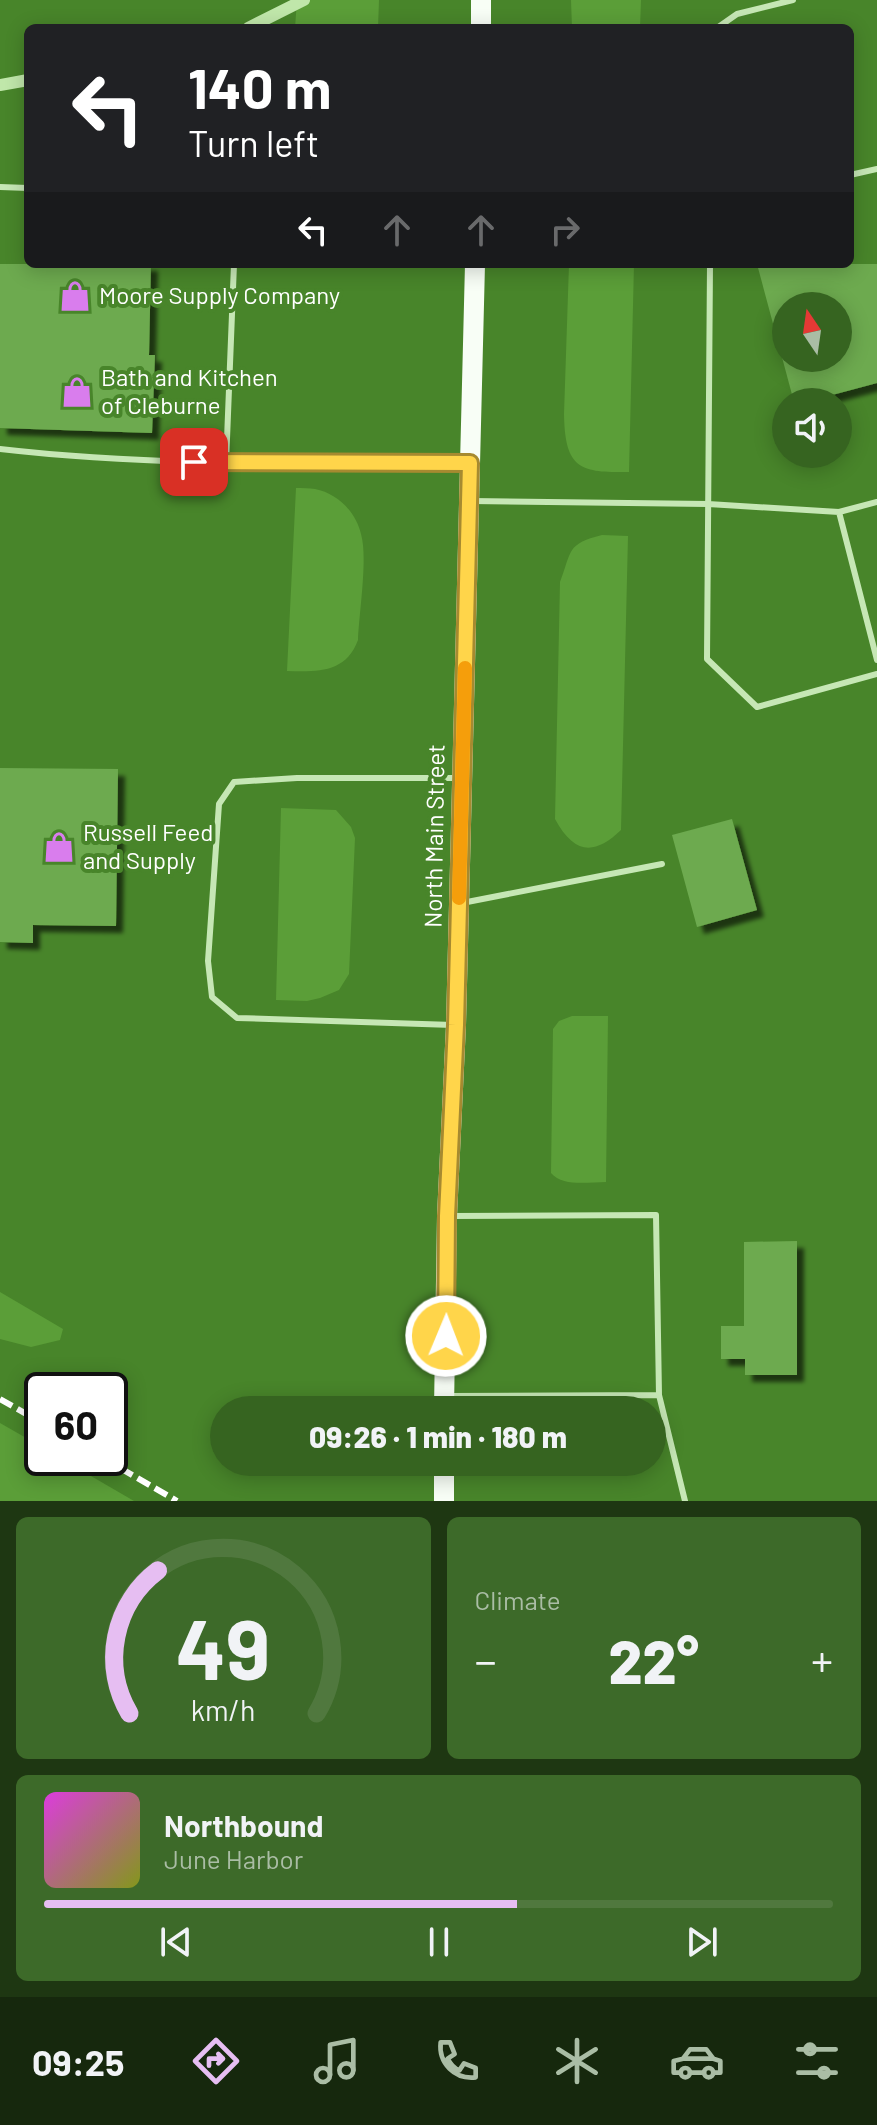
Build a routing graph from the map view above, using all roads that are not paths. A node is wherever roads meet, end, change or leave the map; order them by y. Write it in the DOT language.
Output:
graph roads {
  1 [pos="481,0"];
  2 [pos="793,0"];
  3 [pos="481,24"];
  4 [pos="723,24"];
  5 [pos="877,169"];
  6 [pos="854,174"];
  7 [pos="0,187"];
  8 [pos="24,188"];
  9 [pos="234,268"];
  10 [pos="475,268"];
  11 [pos="710,268"];
  12 [pos="0,449"];
  13 [pos="470,463"];
  14 [pos="226,464"];
  15 [pos="469,501"];
  16 [pos="877,502"];
  17 [pos="708,504"];
  18 [pos="839,512"];
  19 [pos="877,660"];
  20 [pos="877,674"];
  21 [pos="462,778"];
  22 [pos="662,864"];
  23 [pos="459,904"];
  24 [pos="456,1025"];
  25 [pos="447,1216"];
  26 [pos="659,1395"];
  27 [pos="444,1396"];
  28 [pos="632,1396"];
  29 [pos="444,1476"];
  30 [pos="444,1501"];
  31 [pos="685,1501"];
  1 -- 3 [label="main road"];
  2 -- 4 [label="lane"];
  5 -- 6 [label="lane"];
  7 -- 8 [label="lane"];
  9 -- 14 [label="lane"];
  10 -- 13 [label="main road, North Main Street"];
  11 -- 17 [label="lane"];
  12 -- 14 [label="lane"];
  13 -- 14 [label="lane"];
  13 -- 15 [label="main road, North Main Street"];
  15 -- 17 [label="lane"];
  15 -- 21 [label="main road, North Main Street"];
  16 -- 18 [label="lane"];
  17 -- 18 [label="lane"];
  17 -- 20 [label="lane"];
  18 -- 19 [label="lane"];
  21 -- 23 [label="main road, North Main Street"];
  21 -- 24 [label="lane"];
  22 -- 23 [label="lane"];
  23 -- 24 [label="main road, North Main Street"];
  24 -- 25 [label="main road, North Main Street"];
  25 -- 26 [label="lane"];
  25 -- 27 [label="main road, North Main Street"];
  26 -- 28 [label="lane"];
  26 -- 31 [label="lane"];
  29 -- 30 [label="main road"];
}
